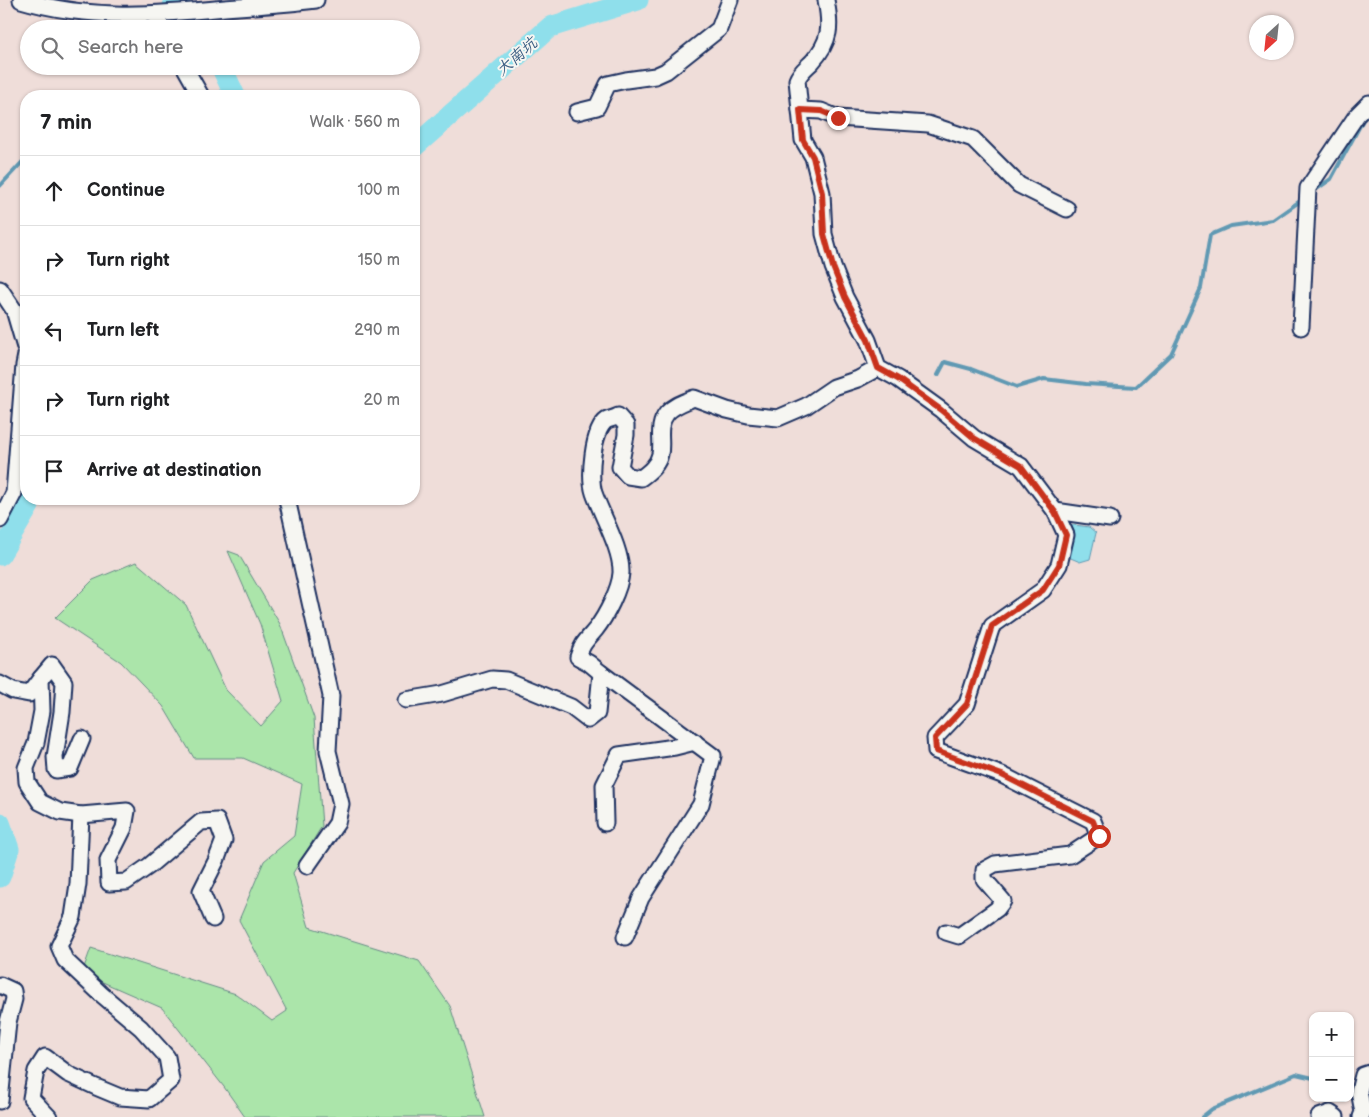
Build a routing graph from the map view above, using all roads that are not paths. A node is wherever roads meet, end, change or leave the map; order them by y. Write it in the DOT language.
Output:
graph roads {
  1 [pos="21,0"];
  2 [pos="316,0"];
  3 [pos="730,0"];
  4 [pos="826,0"];
  5 [pos="161,19"];
  6 [pos="189,75"];
  7 [pos="198,90"];
  8 [pos="1369,103"];
  9 [pos="800,110"];
  10 [pos="577,112"];
  11 [pos="1067,209"];
  12 [pos="0,289"];
  13 [pos="1301,327"];
  14 [pos="20,330"];
  15 [pos="878,368"];
  16 [pos="20,416"];
  17 [pos="287,505"];
  18 [pos="1055,512"];
  19 [pos="1110,519"];
  20 [pos="0,520"];
  21 [pos="600,673"];
  22 [pos="41,678"];
  23 [pos="6,687"];
  24 [pos="406,700"];
  25 [pos="82,739"];
  26 [pos="695,742"];
  27 [pos="81,815"];
  28 [pos="605,823"];
  29 [pos="307,866"];
  30 [pos="213,919"];
  31 [pos="946,932"];
  32 [pos="625,938"];
  33 [pos="0,985"];
  34 [pos="1369,1072"];
  35 [pos="0,1101"];
  36 [pos="49,1117"];
  37 [pos="1320,1117"];
  38 [pos="1336,1117"];
  39 [pos="1362,1117"];
  1 -- 5 [label="street"];
  2 -- 5 [label="street"];
  3 -- 10 [label="street"];
  4 -- 9 [label="street"];
  6 -- 7 [label="street"];
  8 -- 13 [label="street"];
  9 -- 11 [label="street"];
  9 -- 15 [label="street"];
  12 -- 14 [label="street"];
  15 -- 18 [label="street"];
  15 -- 21 [label="street"];
  16 -- 20 [label="street"];
  17 -- 29 [label="street"];
  18 -- 19 [label="street"];
  18 -- 31 [label="street"];
  21 -- 24 [label="street"];
  21 -- 26 [label="street"];
  22 -- 23 [label="street"];
  22 -- 25 [label="street"];
  22 -- 27 [label="street"];
  26 -- 28 [label="street"];
  26 -- 32 [label="street"];
  27 -- 30 [label="street"];
  27 -- 36 [label="street"];
  33 -- 35 [label="street"];
  34 -- 39 [label="street"];
  37 -- 38 [label="street"];
}
